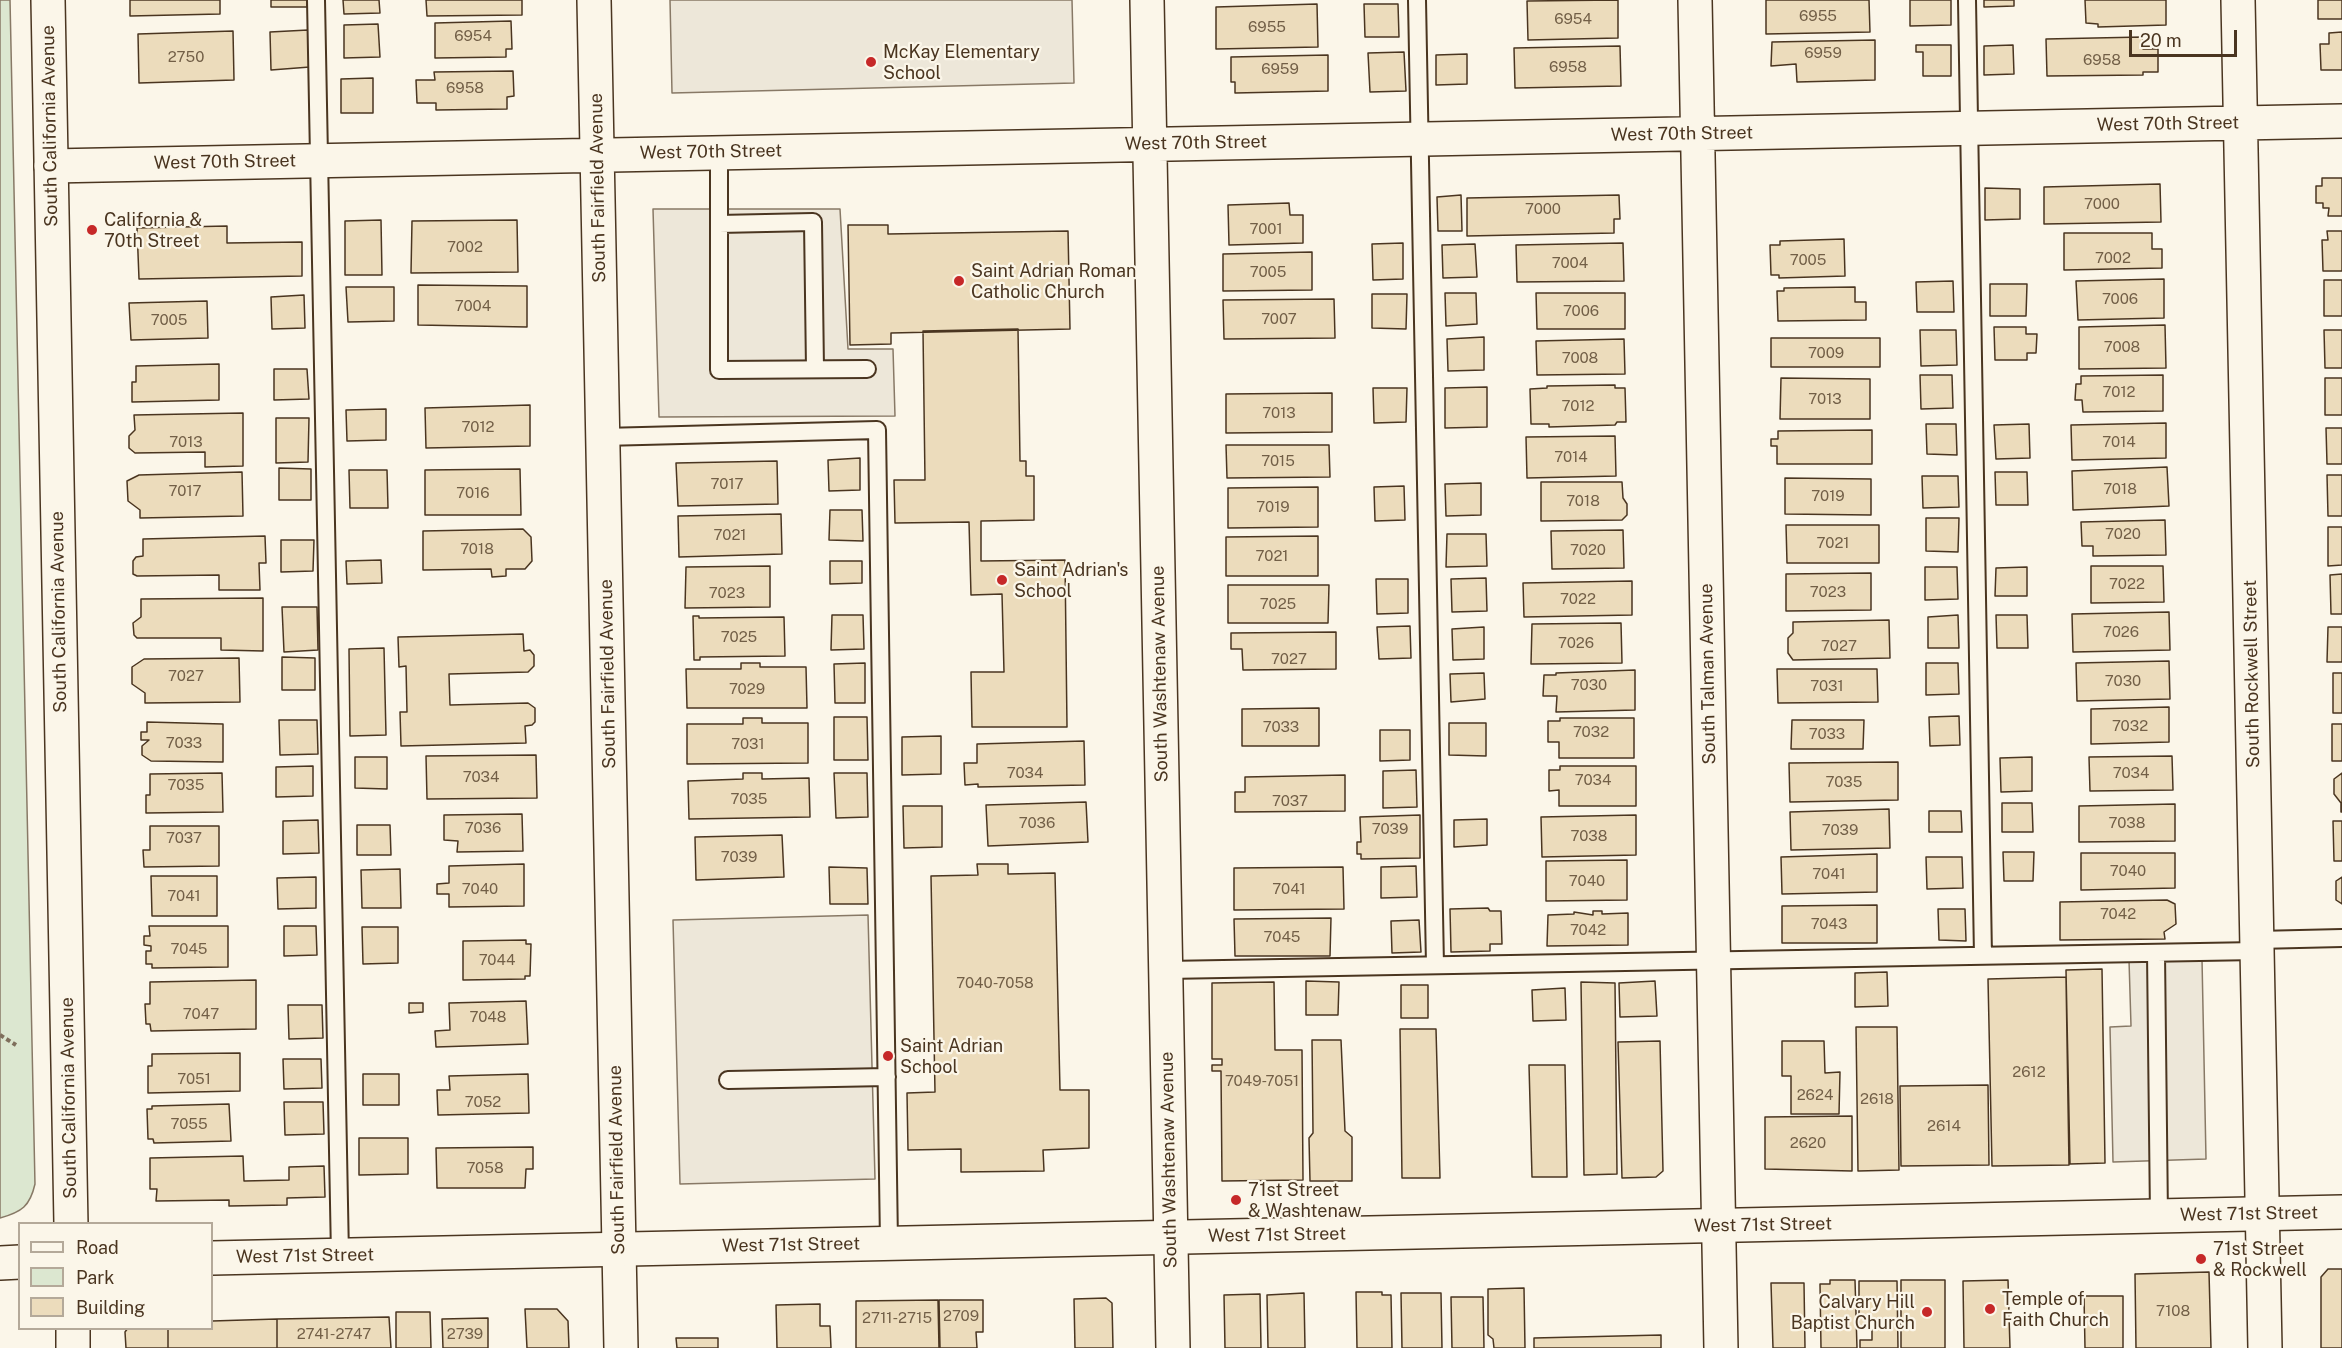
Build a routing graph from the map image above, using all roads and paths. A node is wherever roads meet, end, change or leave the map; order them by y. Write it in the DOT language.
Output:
graph roads {
  1 [pos="48,0"];
  2 [pos="316,0"];
  3 [pos="594,0"];
  4 [pos="1147,0"];
  5 [pos="1417,0"];
  6 [pos="1695,0"];
  7 [pos="1967,0"];
  8 [pos="2238,0"];
  9 [pos="2342,121"];
  10 [pos="2240,122"];
  11 [pos="1969,128"];
  12 [pos="1697,133"];
  13 [pos="1420,139"];
  14 [pos="1149,144"];
  15 [pos="719,152"];
  16 [pos="598,155"];
  17 [pos="320,160"];
  18 [pos="51,166"];
  19 [pos="719,224"];
  20 [pos="814,369"];
  21 [pos="867,369"];
  22 [pos="603,437"];
  23 [pos="2342,938"];
  24 [pos="2257,946"];
  25 [pos="2156,953"];
  26 [pos="1983,956"];
  27 [pos="1713,960"];
  28 [pos="1435,965"];
  29 [pos="1166,970"];
  30 [pos="0,1035"];
  31 [pos="15,1045"];
  32 [pos="887,1077"];
  33 [pos="728,1080"];
  34 [pos="2342,1212"];
  35 [pos="2262,1214"];
  36 [pos="2159,1217"];
  37 [pos="71,1222"];
  38 [pos="1719,1226"];
  39 [pos="1171,1237"];
  40 [pos="889,1243"];
  41 [pos="619,1249"];
  42 [pos="340,1255"];
  43 [pos="213,1258"];
  44 [pos="18,1262"];
  45 [pos="0,1263"];
  46 [pos="73,1330"];
  47 [pos="73,1348"];
  48 [pos="621,1348"];
  49 [pos="1173,1348"];
  50 [pos="1721,1348"];
  51 [pos="2265,1348"];
  1 -- 18 [label="street, South California Avenue"];
  2 -- 17 [label="lane"];
  3 -- 16 [label="street, South Fairfield Avenue"];
  4 -- 14 [label="street, South Washtenaw Avenue"];
  5 -- 13 [label="lane"];
  6 -- 12 [label="street, South Talman Avenue"];
  7 -- 11 [label="lane"];
  8 -- 10 [label="street, South Rockwell Street"];
  9 -- 10 [label="street, West 70th Street"];
  10 -- 11 [label="street, West 70th Street"];
  10 -- 24 [label="street, South Rockwell Street"];
  11 -- 12 [label="street, West 70th Street"];
  11 -- 26 [label="lane"];
  12 -- 13 [label="street, West 70th Street"];
  12 -- 27 [label="street, South Talman Avenue"];
  13 -- 14 [label="street, West 70th Street"];
  13 -- 28 [label="lane"];
  14 -- 15 [label="street, West 70th Street"];
  14 -- 29 [label="street, South Washtenaw Avenue"];
  15 -- 16 [label="street, West 70th Street"];
  15 -- 19 [label="lane"];
  16 -- 17 [label="street, West 70th Street"];
  16 -- 22 [label="street, South Fairfield Avenue"];
  17 -- 18 [label="street, West 70th Street"];
  17 -- 42 [label="lane"];
  18 -- 37 [label="street, South California Avenue"];
  19 -- 20 [label="lane"];
  19 -- 20 [label="lane"];
  20 -- 21 [label="lane"];
  22 -- 32 [label="lane"];
  22 -- 41 [label="street, South Fairfield Avenue"];
  23 -- 24 [label="lane"];
  24 -- 25 [label="lane"];
  24 -- 35 [label="street, South Rockwell Street"];
  25 -- 26 [label="lane"];
  25 -- 36 [label="lane"];
  26 -- 27 [label="lane"];
  27 -- 28 [label="lane"];
  27 -- 38 [label="street, South Talman Avenue"];
  28 -- 29 [label="lane"];
  29 -- 39 [label="street, South Washtenaw Avenue"];
  30 -- 31 [label="path"];
  32 -- 33 [label="lane"];
  32 -- 40 [label="lane"];
  34 -- 35 [label="street, West 71st Street"];
  35 -- 36 [label="street, West 71st Street"];
  35 -- 51 [label="street, South Rockwell Street"];
  36 -- 38 [label="street, West 71st Street"];
  38 -- 39 [label="street, West 71st Street"];
  38 -- 50 [label="street, South Talman Avenue"];
  39 -- 40 [label="street, West 71st Street"];
  39 -- 49 [label="street, South Washtenaw Avenue"];
  40 -- 41 [label="street, West 71st Street"];
  41 -- 42 [label="street, West 71st Street"];
  41 -- 48 [label="street, South Fairfield Avenue"];
  42 -- 43 [label="street, West 71st Street"];
  44 -- 45 [label="street"];
  46 -- 47 [label="street"];
}
